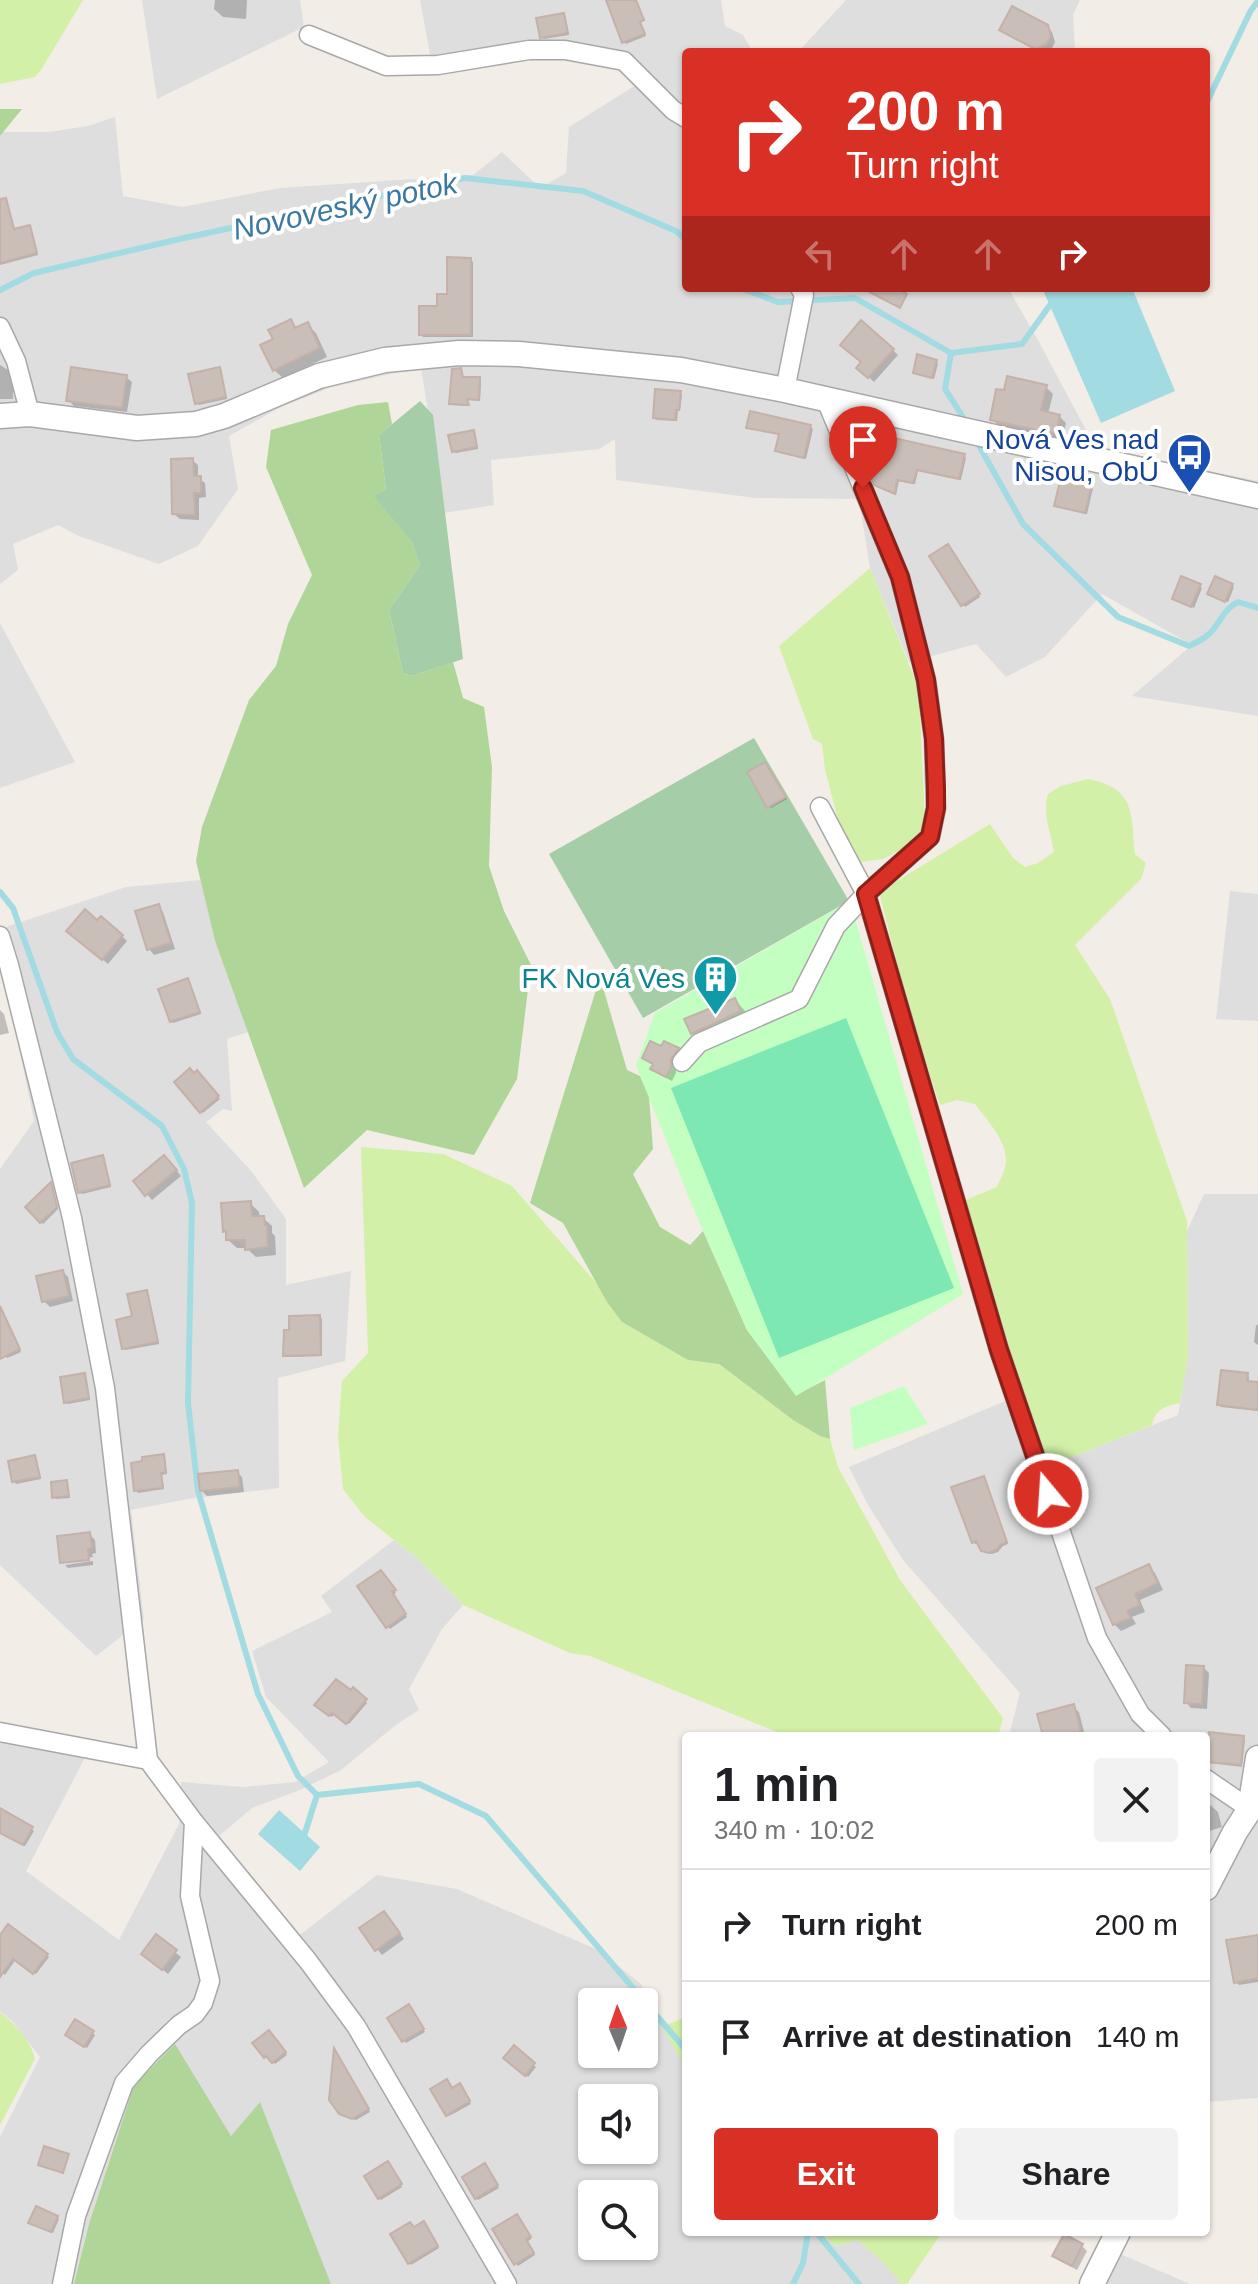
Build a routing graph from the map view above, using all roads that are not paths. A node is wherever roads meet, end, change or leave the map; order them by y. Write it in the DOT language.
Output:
graph roads {
  1 [pos="309,35"];
  2 [pos="682,116"];
  3 [pos="803,292"];
  4 [pos="0,327"];
  5 [pos="785,390"];
  6 [pos="826,400"];
  7 [pos="30,414"];
  8 [pos="0,416"];
  9 [pos="1258,496"];
  10 [pos="820,807"];
  11 [pos="866,894"];
  12 [pos="0,936"];
  13 [pos="682,1062"];
  14 [pos="0,1732"];
  15 [pos="1158,1732"];
  16 [pos="1258,1758"];
  17 [pos="148,1760"];
  18 [pos="1210,1782"];
  19 [pos="1254,1809"];
  20 [pos="194,1822"];
  21 [pos="1210,1880"];
  22 [pos="1116,2236"];
  23 [pos="62,2284"];
  24 [pos="507,2284"];
  25 [pos="1092,2284"];
  1 -- 2 [label="street"];
  3 -- 5 [label="street"];
  4 -- 7 [label="street"];
  5 -- 6 [label="street"];
  5 -- 7 [label="street"];
  6 -- 9 [label="street"];
  6 -- 11 [label="street"];
  7 -- 8 [label="street"];
  10 -- 11 [label="street"];
  11 -- 13 [label="street"];
  11 -- 15 [label="street"];
  12 -- 17 [label="street"];
  14 -- 17 [label="street"];
  16 -- 19 [label="street"];
  17 -- 20 [label="street"];
  18 -- 19 [label="street"];
  19 -- 21 [label="street"];
  20 -- 23 [label="street"];
  20 -- 24 [label="street"];
  22 -- 25 [label="street"];
}
